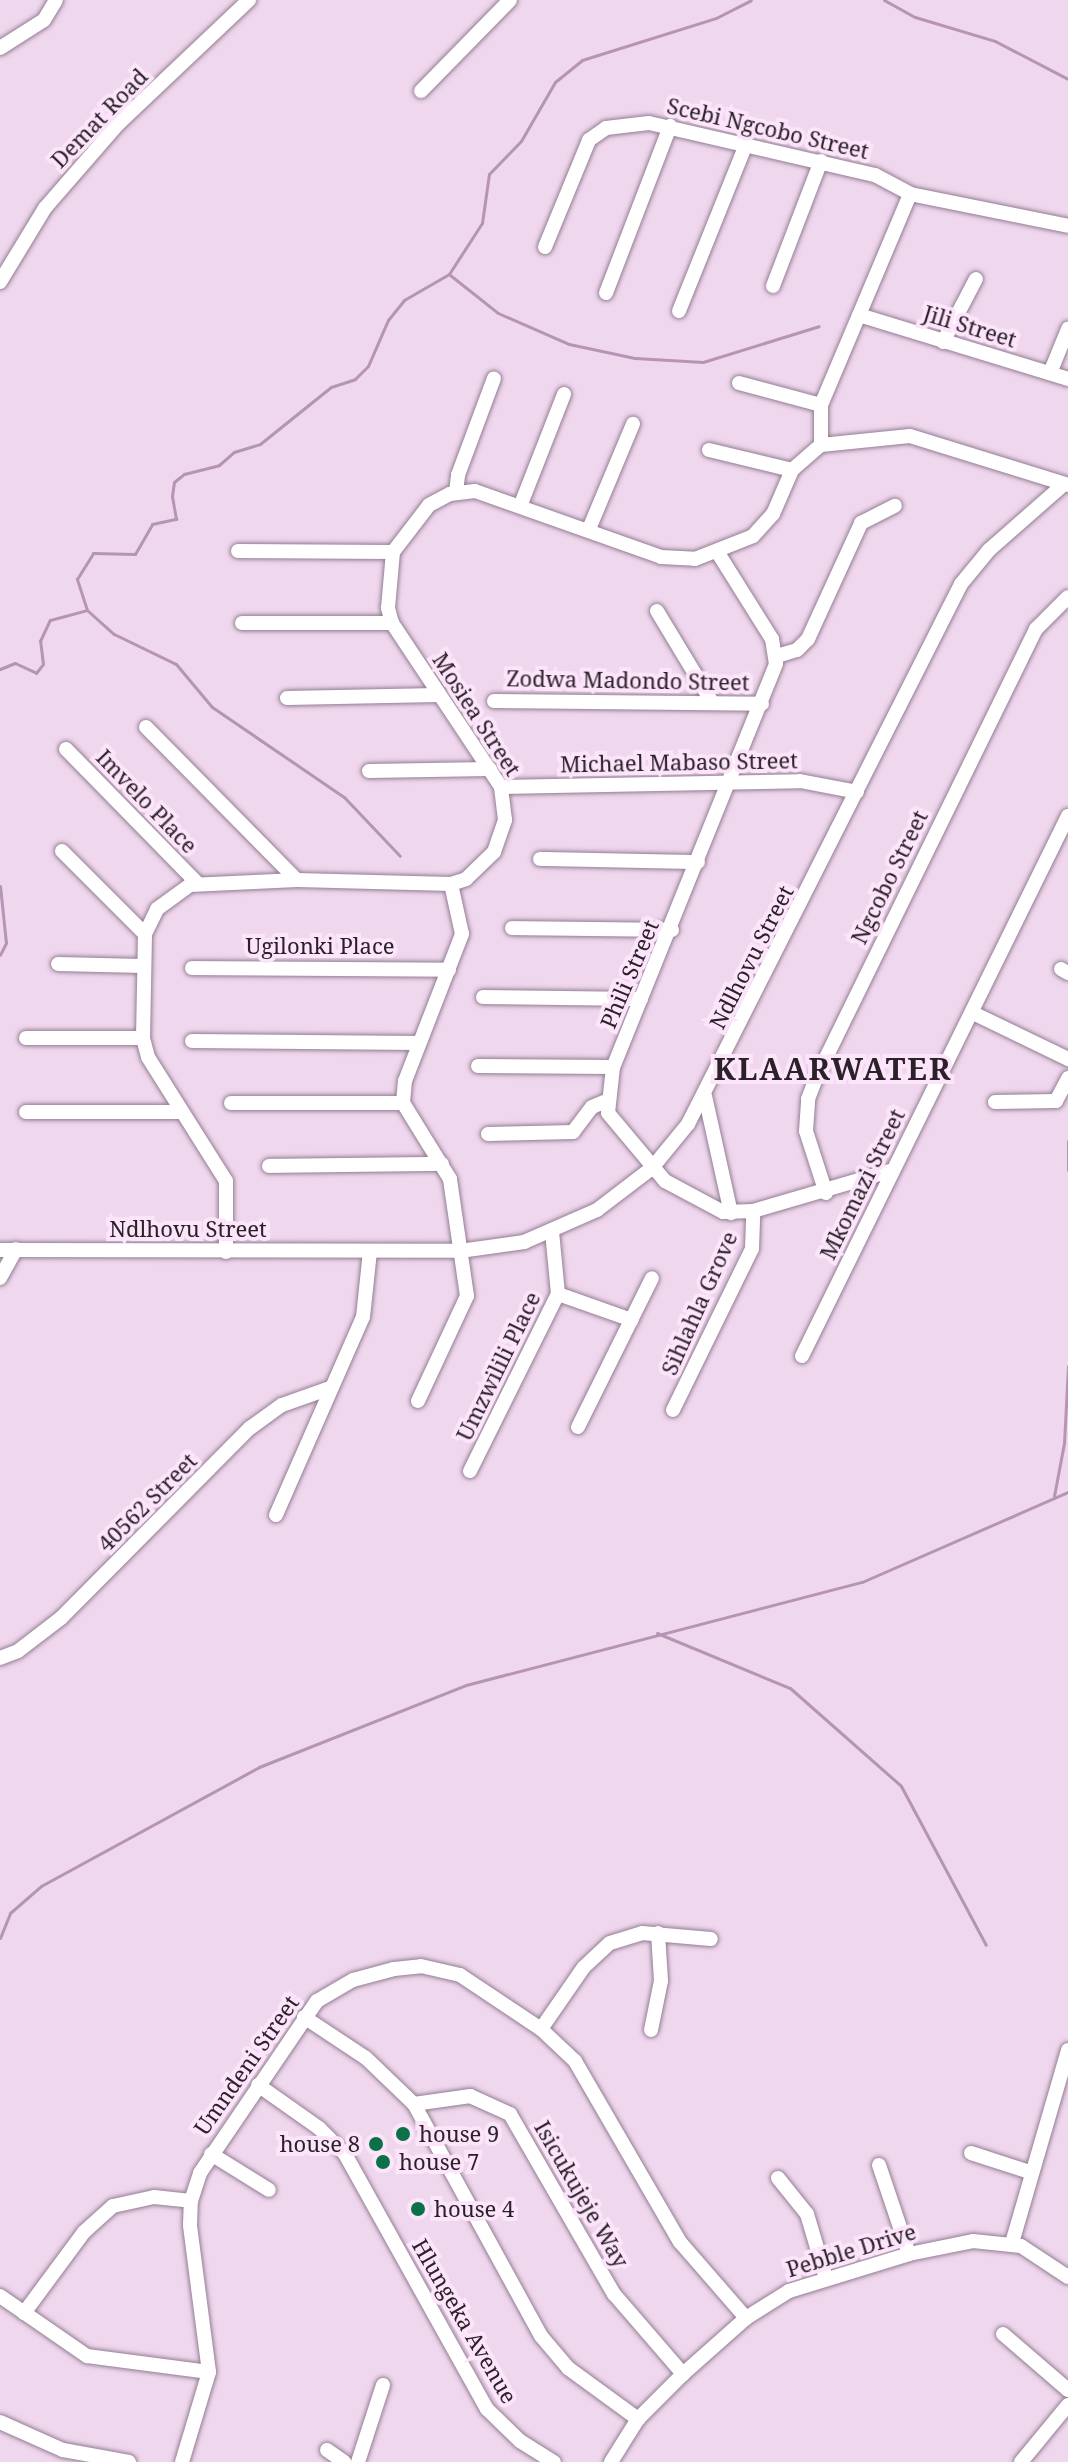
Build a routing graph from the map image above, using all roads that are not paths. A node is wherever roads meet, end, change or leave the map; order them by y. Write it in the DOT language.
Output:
graph roads {
  1 [pos="56,0"];
  2 [pos="249,0"];
  3 [pos="510,0"];
  4 [pos="0,48"];
  5 [pos="421,91"];
  6 [pos="670,126"];
  7 [pos="746,144"];
  8 [pos="821,161"];
  9 [pos="910,194"];
  10 [pos="1068,226"];
  11 [pos="545,247"];
  12 [pos="976,279"];
  13 [pos="0,282"];
  14 [pos="773,286"];
  15 [pos="606,293"];
  16 [pos="679,311"];
  17 [pos="859,315"];
  18 [pos="1068,329"];
  19 [pos="943,342"];
  20 [pos="1050,373"];
  21 [pos="494,378"];
  22 [pos="1068,379"];
  23 [pos="739,383"];
  24 [pos="564,394"];
  25 [pos="821,405"];
  26 [pos="633,424"];
  27 [pos="821,445"];
  28 [pos="709,450"];
  29 [pos="792,470"];
  30 [pos="1066,484"];
  31 [pos="456,492"];
  32 [pos="521,504"];
  33 [pos="895,506"];
  34 [pos="589,529"];
  35 [pos="238,551"];
  36 [pos="393,552"];
  37 [pos="718,553"];
  38 [pos="1068,597"];
  39 [pos="657,611"];
  40 [pos="242,623"];
  41 [pos="392,623"];
  42 [pos="777,656"];
  43 [pos="438,695"];
  44 [pos="287,698"];
  45 [pos="710,699"];
  46 [pos="494,701"];
  47 [pos="762,704"];
  48 [pos="146,727"];
  49 [pos="66,749"];
  50 [pos="490,769"];
  51 [pos="369,771"];
  52 [pos="732,782"];
  53 [pos="501,787"];
  54 [pos="857,792"];
  55 [pos="1068,816"];
  56 [pos="62,851"];
  57 [pos="540,859"];
  58 [pos="698,862"];
  59 [pos="297,880"];
  60 [pos="198,884"];
  61 [pos="451,884"];
  62 [pos="512,928"];
  63 [pos="672,930"];
  64 [pos="145,934"];
  65 [pos="58,964"];
  66 [pos="143,966"];
  67 [pos="192,968"];
  68 [pos="449,970"];
  69 [pos="483,997"];
  70 [pos="641,999"];
  71 [pos="973,1013"];
  72 [pos="26,1038"];
  73 [pos="143,1038"];
  74 [pos="192,1041"];
  75 [pos="419,1043"];
  76 [pos="1068,1059"];
  77 [pos="478,1066"];
  78 [pos="613,1067"];
  79 [pos="1068,1078"];
  80 [pos="705,1096"];
  81 [pos="606,1101"];
  82 [pos="995,1102"];
  83 [pos="231,1103"];
  84 [pos="403,1103"];
  85 [pos="26,1112"];
  86 [pos="181,1112"];
  87 [pos="488,1134"];
  88 [pos="442,1164"];
  89 [pos="269,1166"];
  90 [pos="652,1168"];
  91 [pos="893,1170"];
  92 [pos="826,1193"];
  93 [pos="753,1211"];
  94 [pos="731,1213"];
  95 [pos="552,1232"];
  96 [pos="16,1249"];
  97 [pos="0,1250"];
  98 [pos="460,1251"];
  99 [pos="226,1252"];
  100 [pos="370,1252"];
  101 [pos="0,1278"];
  102 [pos="652,1278"];
  103 [pos="558,1294"];
  104 [pos="632,1320"];
  105 [pos="802,1356"];
  106 [pos="330,1388"];
  107 [pos="418,1401"];
  108 [pos="673,1410"];
  109 [pos="578,1427"];
  110 [pos="470,1471"];
  111 [pos="276,1515"];
  112 [pos="0,1658"];
  113 [pos="658,1933"];
  114 [pos="711,1939"];
  115 [pos="304,2017"];
  116 [pos="541,2029"];
  117 [pos="651,2030"];
  118 [pos="1068,2050"];
  119 [pos="258,2085"];
  120 [pos="414,2104"];
  121 [pos="971,2153"];
  122 [pos="211,2154"];
  123 [pos="879,2165"];
  124 [pos="1030,2172"];
  125 [pos="778,2178"];
  126 [pos="269,2190"];
  127 [pos="191,2201"];
  128 [pos="1012,2243"];
  129 [pos="909,2254"];
  130 [pos="1068,2277"];
  131 [pos="826,2278"];
  132 [pos="0,2296"];
  133 [pos="24,2313"];
  134 [pos="746,2318"];
  135 [pos="1003,2334"];
  136 [pos="209,2372"];
  137 [pos="683,2374"];
  138 [pos="383,2385"];
  139 [pos="1068,2390"];
  140 [pos="1068,2405"];
  141 [pos="638,2419"];
  142 [pos="0,2422"];
  143 [pos="327,2450"];
  144 [pos="129,2462"];
  145 [pos="182,2462"];
  146 [pos="344,2462"];
  147 [pos="358,2462"];
  148 [pos="554,2462"];
  149 [pos="611,2462"];
  150 [pos="1021,2462"];
  1 -- 4 [label="street"];
  2 -- 13 [label="street, Demat Road"];
  3 -- 5 [label="street"];
  6 -- 7 [label="street, Scebi Ngcobo Street"];
  6 -- 11 [label="street, Scebi Ngcobo Street"];
  6 -- 15 [label="street"];
  7 -- 8 [label="street, Scebi Ngcobo Street"];
  7 -- 16 [label="street"];
  8 -- 9 [label="street, Scebi Ngcobo Street"];
  8 -- 14 [label="street"];
  9 -- 10 [label="street, Scebi Ngcobo Street"];
  9 -- 17 [label="street"];
  12 -- 19 [label="street"];
  17 -- 19 [label="street, Jili Street"];
  17 -- 25 [label="street"];
  18 -- 20 [label="street"];
  19 -- 20 [label="street, Jili Street"];
  20 -- 22 [label="street, Jili Street"];
  21 -- 31 [label="street"];
  23 -- 25 [label="street"];
  24 -- 32 [label="street"];
  25 -- 27 [label="street"];
  26 -- 34 [label="street"];
  27 -- 29 [label="street"];
  27 -- 30 [label="street"];
  28 -- 29 [label="street"];
  29 -- 37 [label="street"];
  30 -- 54 [label="street, Ndlhovu Street"];
  31 -- 32 [label="street"];
  31 -- 36 [label="street, Mosiea Street"];
  32 -- 34 [label="street"];
  33 -- 42 [label="street"];
  34 -- 37 [label="street"];
  35 -- 36 [label="street"];
  36 -- 41 [label="street, Mosiea Street"];
  37 -- 42 [label="street"];
  38 -- 92 [label="street, Ngcobo Street"];
  39 -- 45 [label="street"];
  40 -- 41 [label="street"];
  41 -- 43 [label="street, Mosiea Street"];
  42 -- 47 [label="street, Phili Street"];
  43 -- 44 [label="street"];
  43 -- 50 [label="street, Mosiea Street"];
  45 -- 46 [label="street, Zodwa Madondo Street"];
  45 -- 47 [label="street, Zodwa Madondo Street"];
  47 -- 52 [label="street, Phili Street"];
  48 -- 59 [label="street"];
  49 -- 60 [label="street, Imvelo Place"];
  50 -- 51 [label="street"];
  50 -- 53 [label="street, Mosiea Street"];
  52 -- 53 [label="street, Michael Mabaso Street"];
  52 -- 54 [label="street, Michael Mabaso Street"];
  52 -- 58 [label="street, Phili Street"];
  53 -- 61 [label="street, Mosiea Street"];
  54 -- 80 [label="street, Ndlhovu Street"];
  55 -- 71 [label="street, Mkomazi Street"];
  56 -- 64 [label="street"];
  57 -- 58 [label="street"];
  58 -- 63 [label="street, Phili Street"];
  59 -- 60 [label="street"];
  59 -- 61 [label="street"];
  60 -- 64 [label="street"];
  61 -- 68 [label="street"];
  62 -- 63 [label="street"];
  63 -- 70 [label="street, Phili Street"];
  64 -- 66 [label="street"];
  65 -- 66 [label="street"];
  66 -- 73 [label="street"];
  67 -- 68 [label="street, Ugilonki Place"];
  68 -- 75 [label="street"];
  69 -- 70 [label="street"];
  70 -- 78 [label="street, Phili Street"];
  71 -- 76 [label="street"];
  71 -- 91 [label="street, Mkomazi Street"];
  72 -- 73 [label="street"];
  73 -- 86 [label="street"];
  74 -- 75 [label="street"];
  75 -- 84 [label="street"];
  77 -- 78 [label="street"];
  78 -- 81 [label="street, Phili Street"];
  79 -- 82 [label="street"];
  80 -- 90 [label="street, Ndlhovu Street"];
  80 -- 94 [label="street"];
  81 -- 87 [label="street"];
  81 -- 90 [label="street"];
  83 -- 84 [label="street"];
  84 -- 88 [label="street"];
  85 -- 86 [label="street"];
  86 -- 99 [label="street"];
  88 -- 89 [label="street"];
  88 -- 98 [label="street"];
  90 -- 94 [label="street"];
  90 -- 95 [label="street, Ndlhovu Street"];
  91 -- 92 [label="street"];
  91 -- 105 [label="street, Mkomazi Street"];
  92 -- 93 [label="street"];
  93 -- 94 [label="street"];
  93 -- 108 [label="street, Sihlahla Grove"];
  95 -- 98 [label="street, Ndlhovu Street"];
  95 -- 103 [label="street, Umzwilili Place"];
  96 -- 97 [label="street, Ndlhovu Street"];
  96 -- 99 [label="street, Ndlhovu Street"];
  96 -- 101 [label="street"];
  98 -- 100 [label="street, Ndlhovu Street"];
  98 -- 107 [label="street"];
  99 -- 100 [label="street, Ndlhovu Street"];
  100 -- 106 [label="street"];
  102 -- 104 [label="street"];
  103 -- 104 [label="street"];
  103 -- 110 [label="street, Umzwilili Place"];
  104 -- 109 [label="street"];
  106 -- 111 [label="street"];
  106 -- 112 [label="street, 40562 Street"];
  113 -- 114 [label="street"];
  113 -- 116 [label="street"];
  113 -- 117 [label="street"];
  115 -- 116 [label="street, Umndeni Street"];
  115 -- 119 [label="street, Umndeni Street"];
  115 -- 120 [label="street"];
  116 -- 134 [label="street, Umndeni Street"];
  118 -- 124 [label="street"];
  119 -- 122 [label="street, Umndeni Street"];
  119 -- 148 [label="street, Hlungeka Avenue"];
  120 -- 137 [label="street, Isicukujeje Way"];
  120 -- 141 [label="street"];
  121 -- 124 [label="street"];
  122 -- 126 [label="street"];
  122 -- 127 [label="street, Umndeni Street"];
  123 -- 129 [label="street"];
  124 -- 128 [label="street"];
  125 -- 131 [label="street"];
  127 -- 133 [label="street"];
  127 -- 136 [label="street, Umndeni Street"];
  128 -- 129 [label="street, Pebble Drive"];
  128 -- 130 [label="street"];
  129 -- 131 [label="street, Pebble Drive"];
  131 -- 134 [label="street, Pebble Drive"];
  132 -- 133 [label="street"];
  133 -- 136 [label="street"];
  134 -- 137 [label="street, Pebble Drive"];
  135 -- 139 [label="street"];
  136 -- 145 [label="street, Umndeni Street"];
  137 -- 141 [label="street, Pebble Drive"];
  138 -- 147 [label="street"];
  140 -- 150 [label="street"];
  141 -- 149 [label="street, Pebble Drive"];
  142 -- 144 [label="street"];
  143 -- 146 [label="street"];
}
